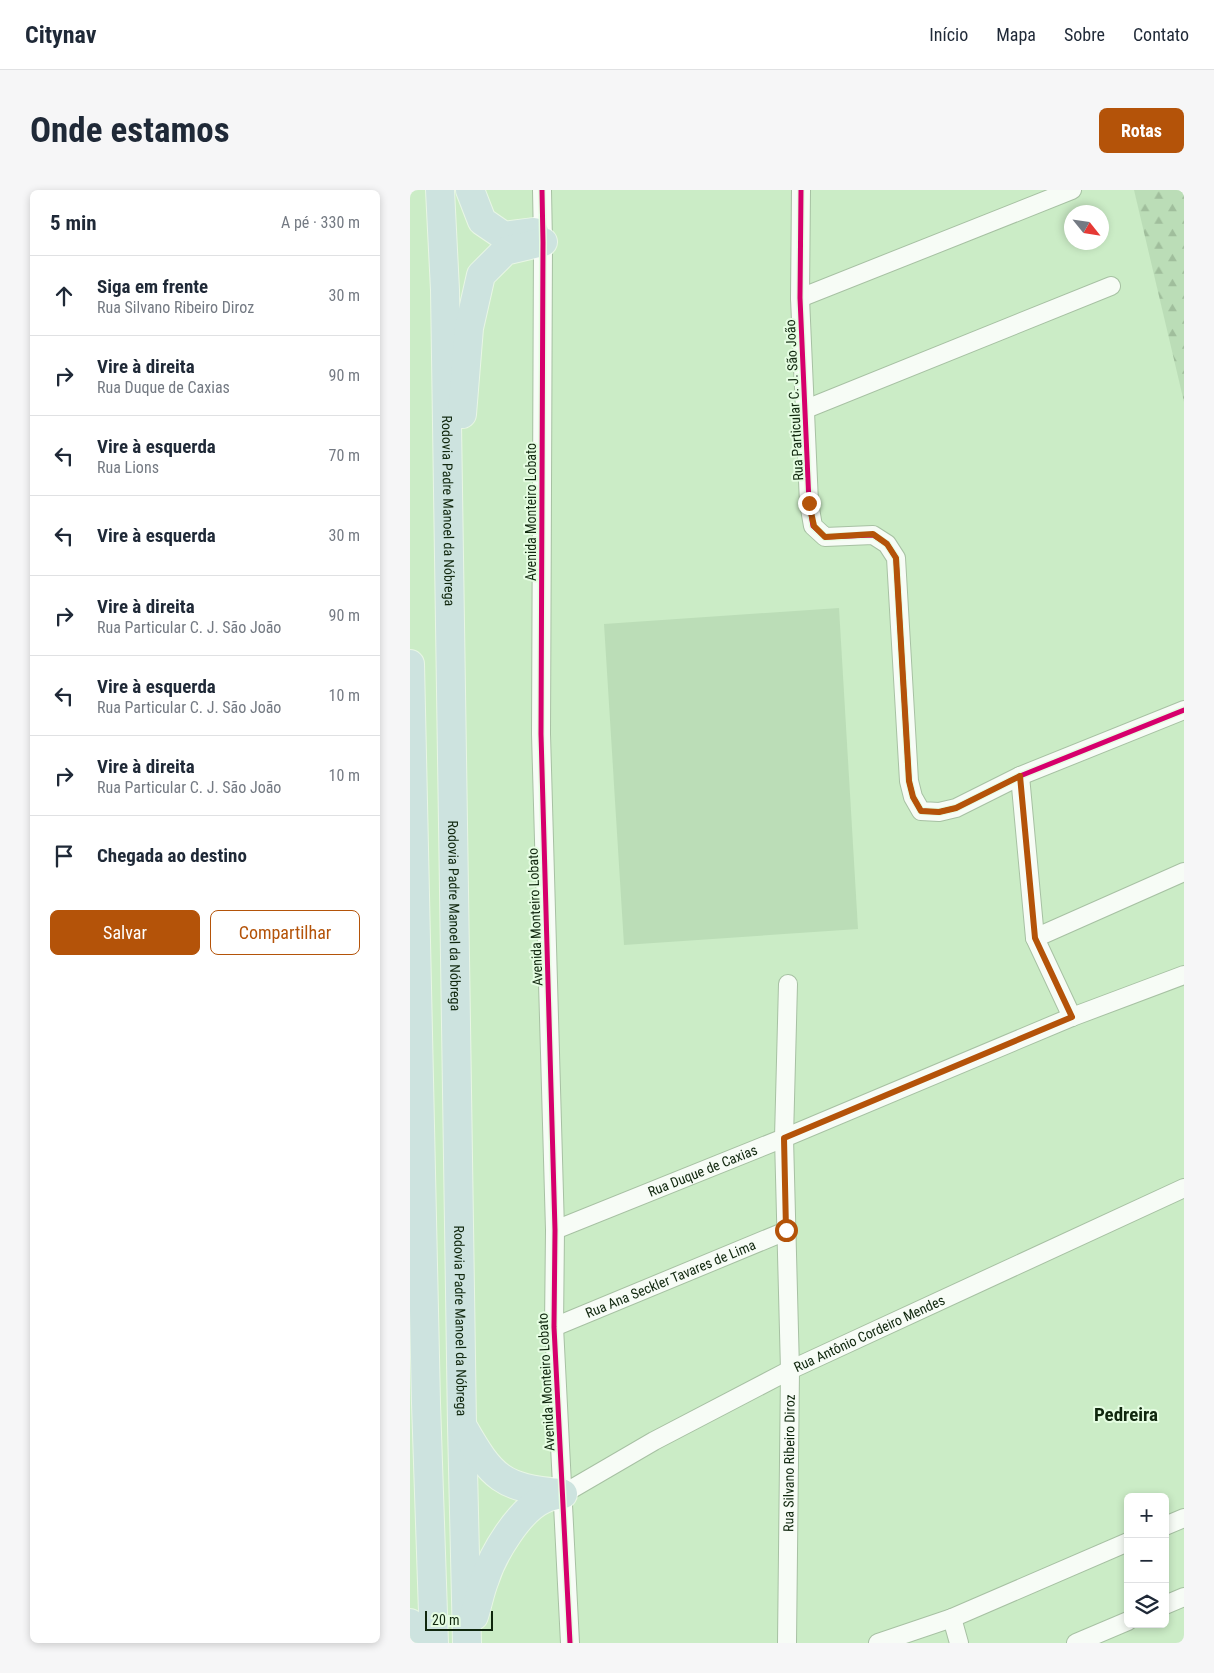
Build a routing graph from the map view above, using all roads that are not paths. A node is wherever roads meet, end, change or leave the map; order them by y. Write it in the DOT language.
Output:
graph roads {
  1 [pos="440,190"];
  2 [pos="470,190"];
  3 [pos="542,190"];
  4 [pos="801,190"];
  5 [pos="1072,190"];
  6 [pos="543,236"];
  7 [pos="1111,286"];
  8 [pos="800,298"];
  9 [pos="806,409"];
  10 [pos="449,580"];
  11 [pos="410,664"];
  12 [pos="1184,710"];
  13 [pos="1020,776"];
  14 [pos="1184,872"];
  15 [pos="1035,938"];
  16 [pos="1184,975"];
  17 [pos="788,984"];
  18 [pos="1072,1017"];
  19 [pos="784,1138"];
  20 [pos="1184,1188"];
  21 [pos="555,1230"];
  22 [pos="786,1230"];
  23 [pos="554,1328"];
  24 [pos="790,1370"];
  25 [pos="426,1403"];
  26 [pos="462,1424"];
  27 [pos="410,1481"];
  28 [pos="563,1494"];
  29 [pos="1184,1518"];
  30 [pos="1169,1524"];
  31 [pos="1124,1544"];
  32 [pos="1184,1597"];
  33 [pos="1169,1603"];
  34 [pos="952,1618"];
  35 [pos="410,1623"];
  36 [pos="1124,1623"];
  37 [pos="466,1641"];
  38 [pos="422,1643"];
  39 [pos="434,1643"];
  40 [pos="570,1643"];
  41 [pos="787,1643"];
  42 [pos="878,1643"];
  43 [pos="959,1643"];
  44 [pos="1076,1643"];
  1 -- 10 [label="highway, Rodovia Padre Manoel da Nóbrega"];
  2 -- 6 [label="highway"];
  3 -- 6 [label="street, Avenida Monteiro Lobato"];
  4 -- 8 [label="street, Rua Particular C. J. São João"];
  5 -- 8 [label="street"];
  6 -- 10 [label="highway"];
  6 -- 21 [label="street, Avenida Monteiro Lobato"];
  7 -- 9 [label="street"];
  8 -- 9 [label="street, Rua Particular C. J. São João"];
  9 -- 13 [label="street, Rua Particular C. J. São João"];
  10 -- 26 [label="highway, Rodovia Padre Manoel da Nóbrega"];
  11 -- 25 [label="highway"];
  12 -- 13 [label="street"];
  13 -- 15 [label="street"];
  14 -- 15 [label="street"];
  15 -- 18 [label="street"];
  16 -- 18 [label="street, Rua Duque de Caxias"];
  17 -- 19 [label="street, Rua Silvano Ribeiro Diroz"];
  18 -- 19 [label="street, Rua Duque de Caxias"];
  19 -- 21 [label="street, Rua Duque de Caxias"];
  19 -- 22 [label="street, Rua Silvano Ribeiro Diroz"];
  20 -- 24 [label="street, Rua Antônio Cordeiro Mendes"];
  21 -- 23 [label="street, Avenida Monteiro Lobato"];
  22 -- 23 [label="street, Rua Ana Seckler Tavares de Lima"];
  22 -- 24 [label="street, Rua Silvano Ribeiro Diroz"];
  23 -- 28 [label="street, Avenida Monteiro Lobato"];
  24 -- 28 [label="street, Rua Antônio Cordeiro Mendes"];
  24 -- 41 [label="street, Rua Silvano Ribeiro Diroz"];
  25 -- 27 [label="highway"];
  25 -- 39 [label="highway"];
  26 -- 28 [label="highway"];
  26 -- 37 [label="highway, Rodovia Padre Manoel da Nóbrega"];
  28 -- 37 [label="highway"];
  28 -- 40 [label="street, Avenida Monteiro Lobato"];
  29 -- 30 [label="street"];
  31 -- 34 [label="street"];
  32 -- 33 [label="street"];
  34 -- 42 [label="street"];
  34 -- 43 [label="street"];
  35 -- 38 [label="highway"];
  36 -- 44 [label="street"];
}
